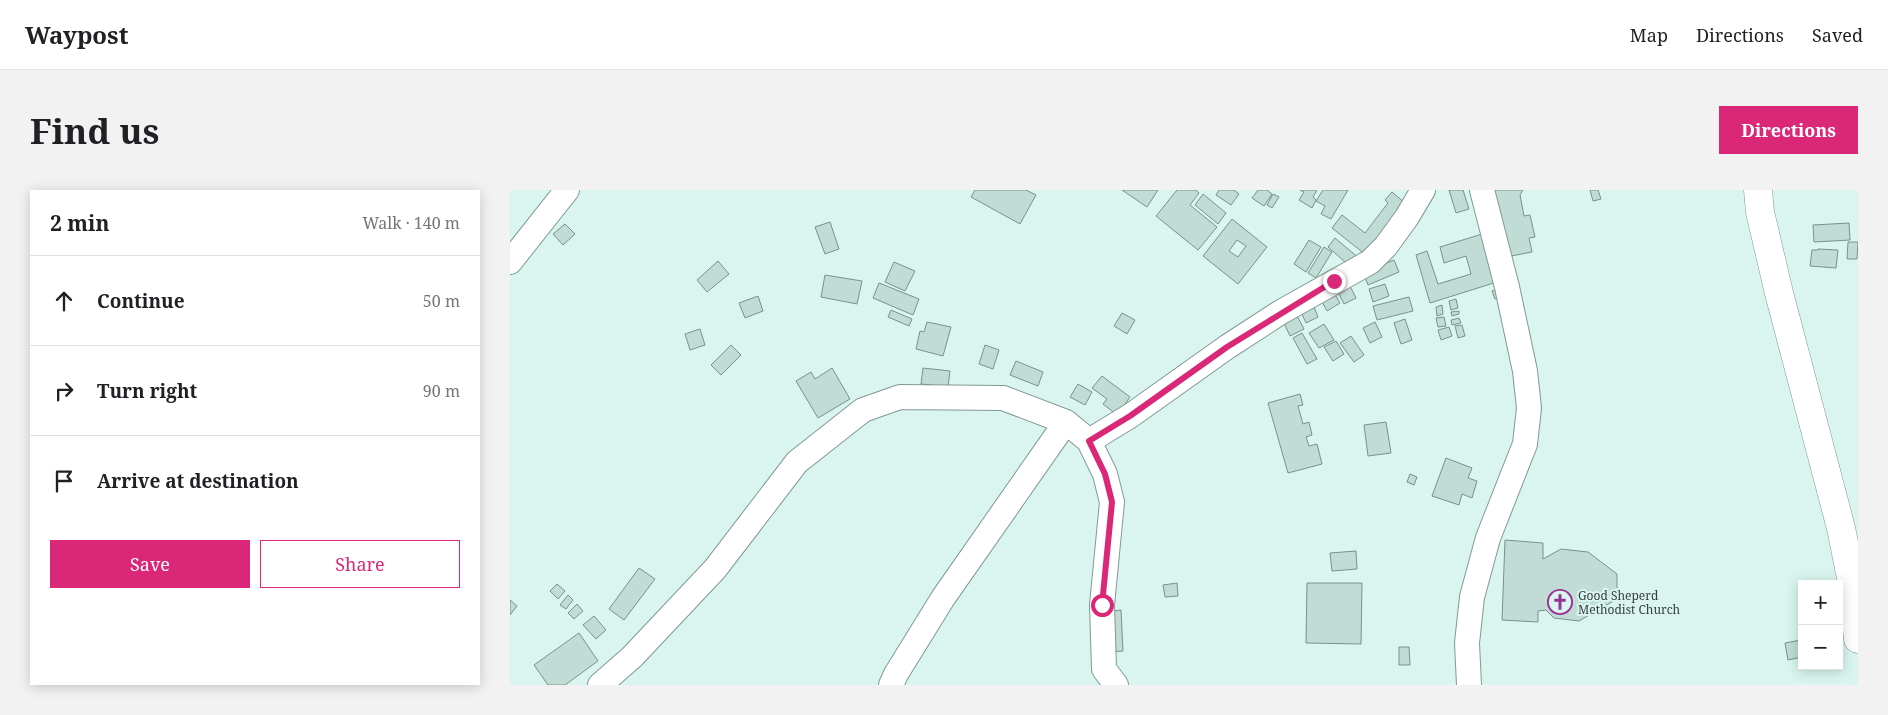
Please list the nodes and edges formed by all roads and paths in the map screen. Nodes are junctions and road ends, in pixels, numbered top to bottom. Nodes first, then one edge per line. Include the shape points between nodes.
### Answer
1 (567, 190) edge
2 (1423, 190) edge
3 (1482, 190) edge
4 (1758, 190) edge
5 (510, 262) edge
6 (1066, 422) junction
7 (1089, 441) junction
8 (1858, 640) edge
9 (600, 685) edge
10 (891, 685) edge
11 (1116, 685) edge
12 (1469, 685) edge

1 - 5 street
2 - 7 street via 1386,246 1370,262 1281,312
3 - 12 street via 1521,353 1529,408 1525,444 1488,538 1472,596 1467,643
4 - 8 street via 1779,293 1841,528
6 - 7 street
6 - 9 street via 1003,398 900,397 863,410 797,462 715,569 632,657
6 - 10 street via 943,598
7 - 11 street via 1105,474 1112,502 1102,605 1104,669

